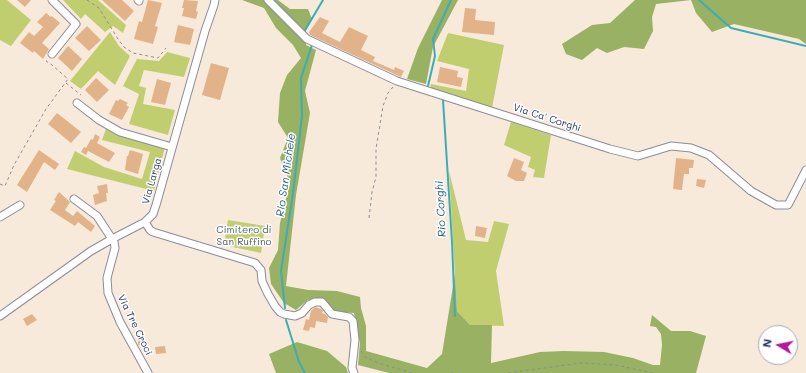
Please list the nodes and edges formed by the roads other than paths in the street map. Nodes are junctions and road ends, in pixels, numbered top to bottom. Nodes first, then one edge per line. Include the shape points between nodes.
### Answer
1 (52, 0) edge
2 (215, 0) edge
3 (268, 0) edge
4 (52, 54) road end
5 (77, 103) dead end
6 (172, 147) junction
7 (806, 170) edge
8 (74, 199) dead end
9 (20, 205) dead end
10 (0, 217) edge
11 (145, 222) junction
12 (112, 239) junction
13 (0, 316) edge
14 (148, 373) edge
15 (354, 373) edge

1 - 4 street via 76,24
2 - 6 street, Via Larga
3 - 7 street, Via Ca' Corghi via 308,39 397,81 638,156 671,146 691,148 709,155 750,191 776,205 788,205
5 - 6 street via 120,132
6 - 11 street, Via Larga via 153,214
8 - 12 street via 97,216
9 - 10 street
11 - 12 street, Via Larga
11 - 15 street via 153,232 255,263 261,270 262,282 268,294 280,312 295,316 309,305 322,302 332,314 348,317 353,321
12 - 13 street, Via Larga via 91,251
12 - 14 street, Via Tre Croci via 114,248 107,278 108,294 123,329

